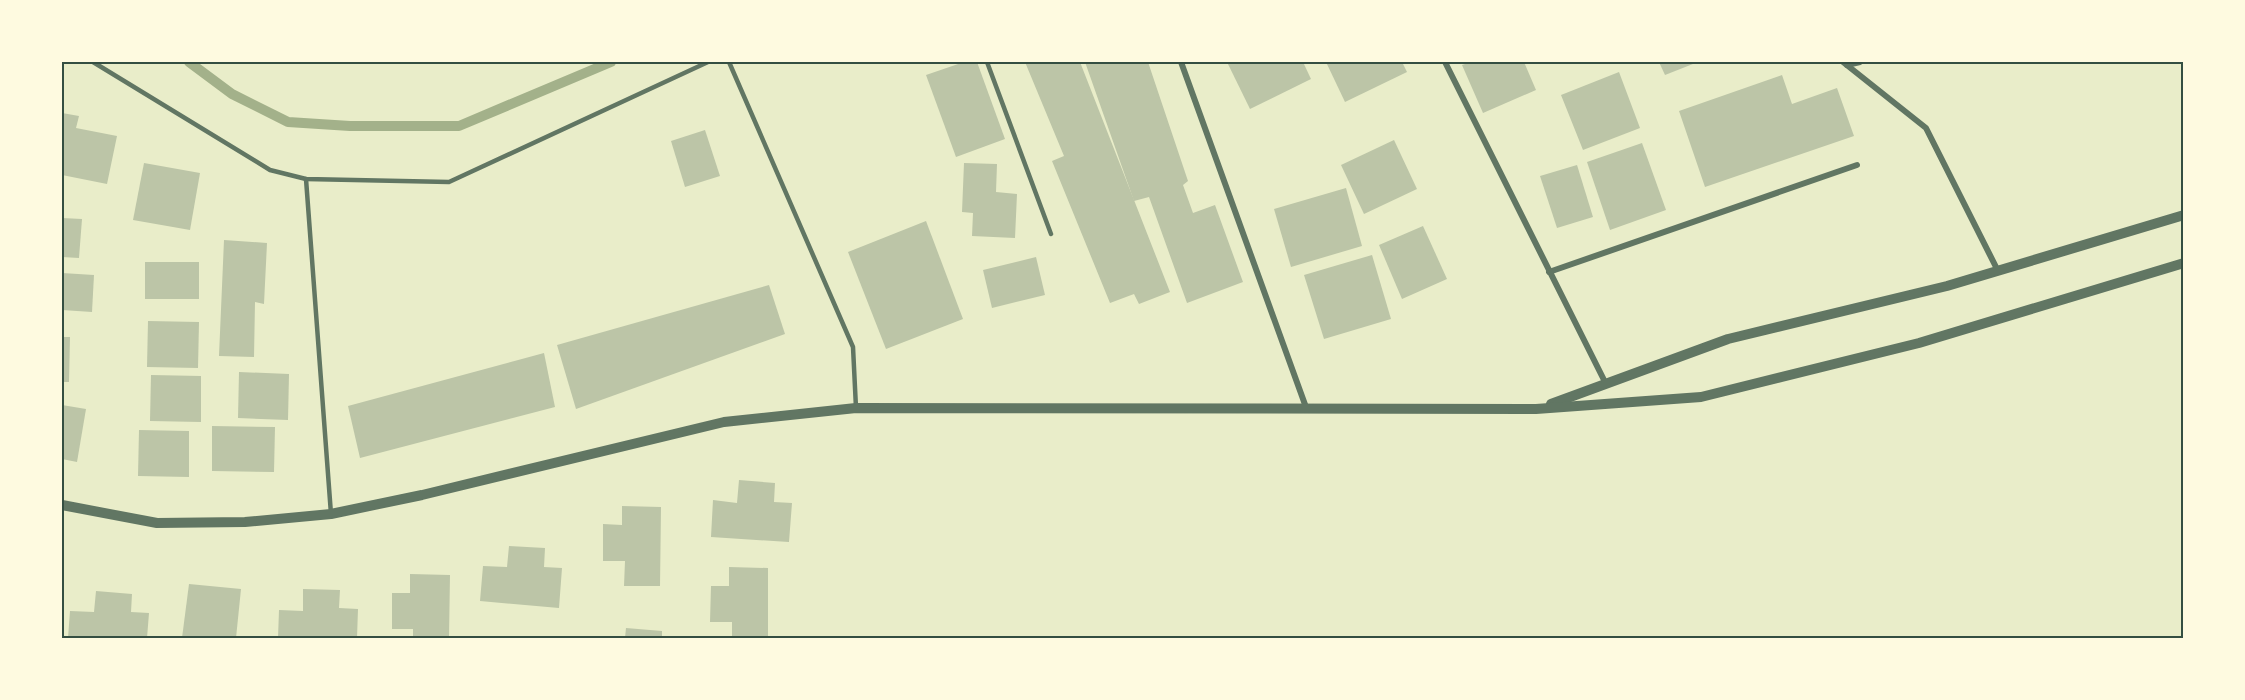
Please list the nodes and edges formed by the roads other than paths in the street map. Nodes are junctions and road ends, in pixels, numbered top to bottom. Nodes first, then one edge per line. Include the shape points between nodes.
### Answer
1 (93, 62) edge
2 (708, 62) edge
3 (729, 62) edge
4 (987, 62) edge
5 (1181, 62) edge
6 (1445, 62) edge
7 (1860, 62) edge
8 (1845, 63) edge
9 (1857, 165) dead end
10 (306, 179) junction
11 (2184, 215) edge
12 (1052, 234) dead end
13 (2184, 263) edge
14 (1998, 271) junction
15 (1550, 272) junction
16 (1606, 384) junction
17 (856, 408) junction
18 (1536, 409) junction
19 (1307, 410) junction
20 (62, 505) edge
21 (331, 514) junction

1 - 10 lane via 270,170
2 - 10 lane via 449,182
3 - 17 lane via 853,347
4 - 12 lane
5 - 19 street
6 - 15 street
7 - 8 street
8 - 14 street via 1926,128
9 - 15 street
10 - 21 lane
11 - 14 street
13 - 18 street via 1920,343 1701,397
14 - 16 street via 1728,339
15 - 16 street
16 - 18 street
17 - 19 street
17 - 21 street via 724,422
18 - 19 street
20 - 21 street via 157,523 245,522

